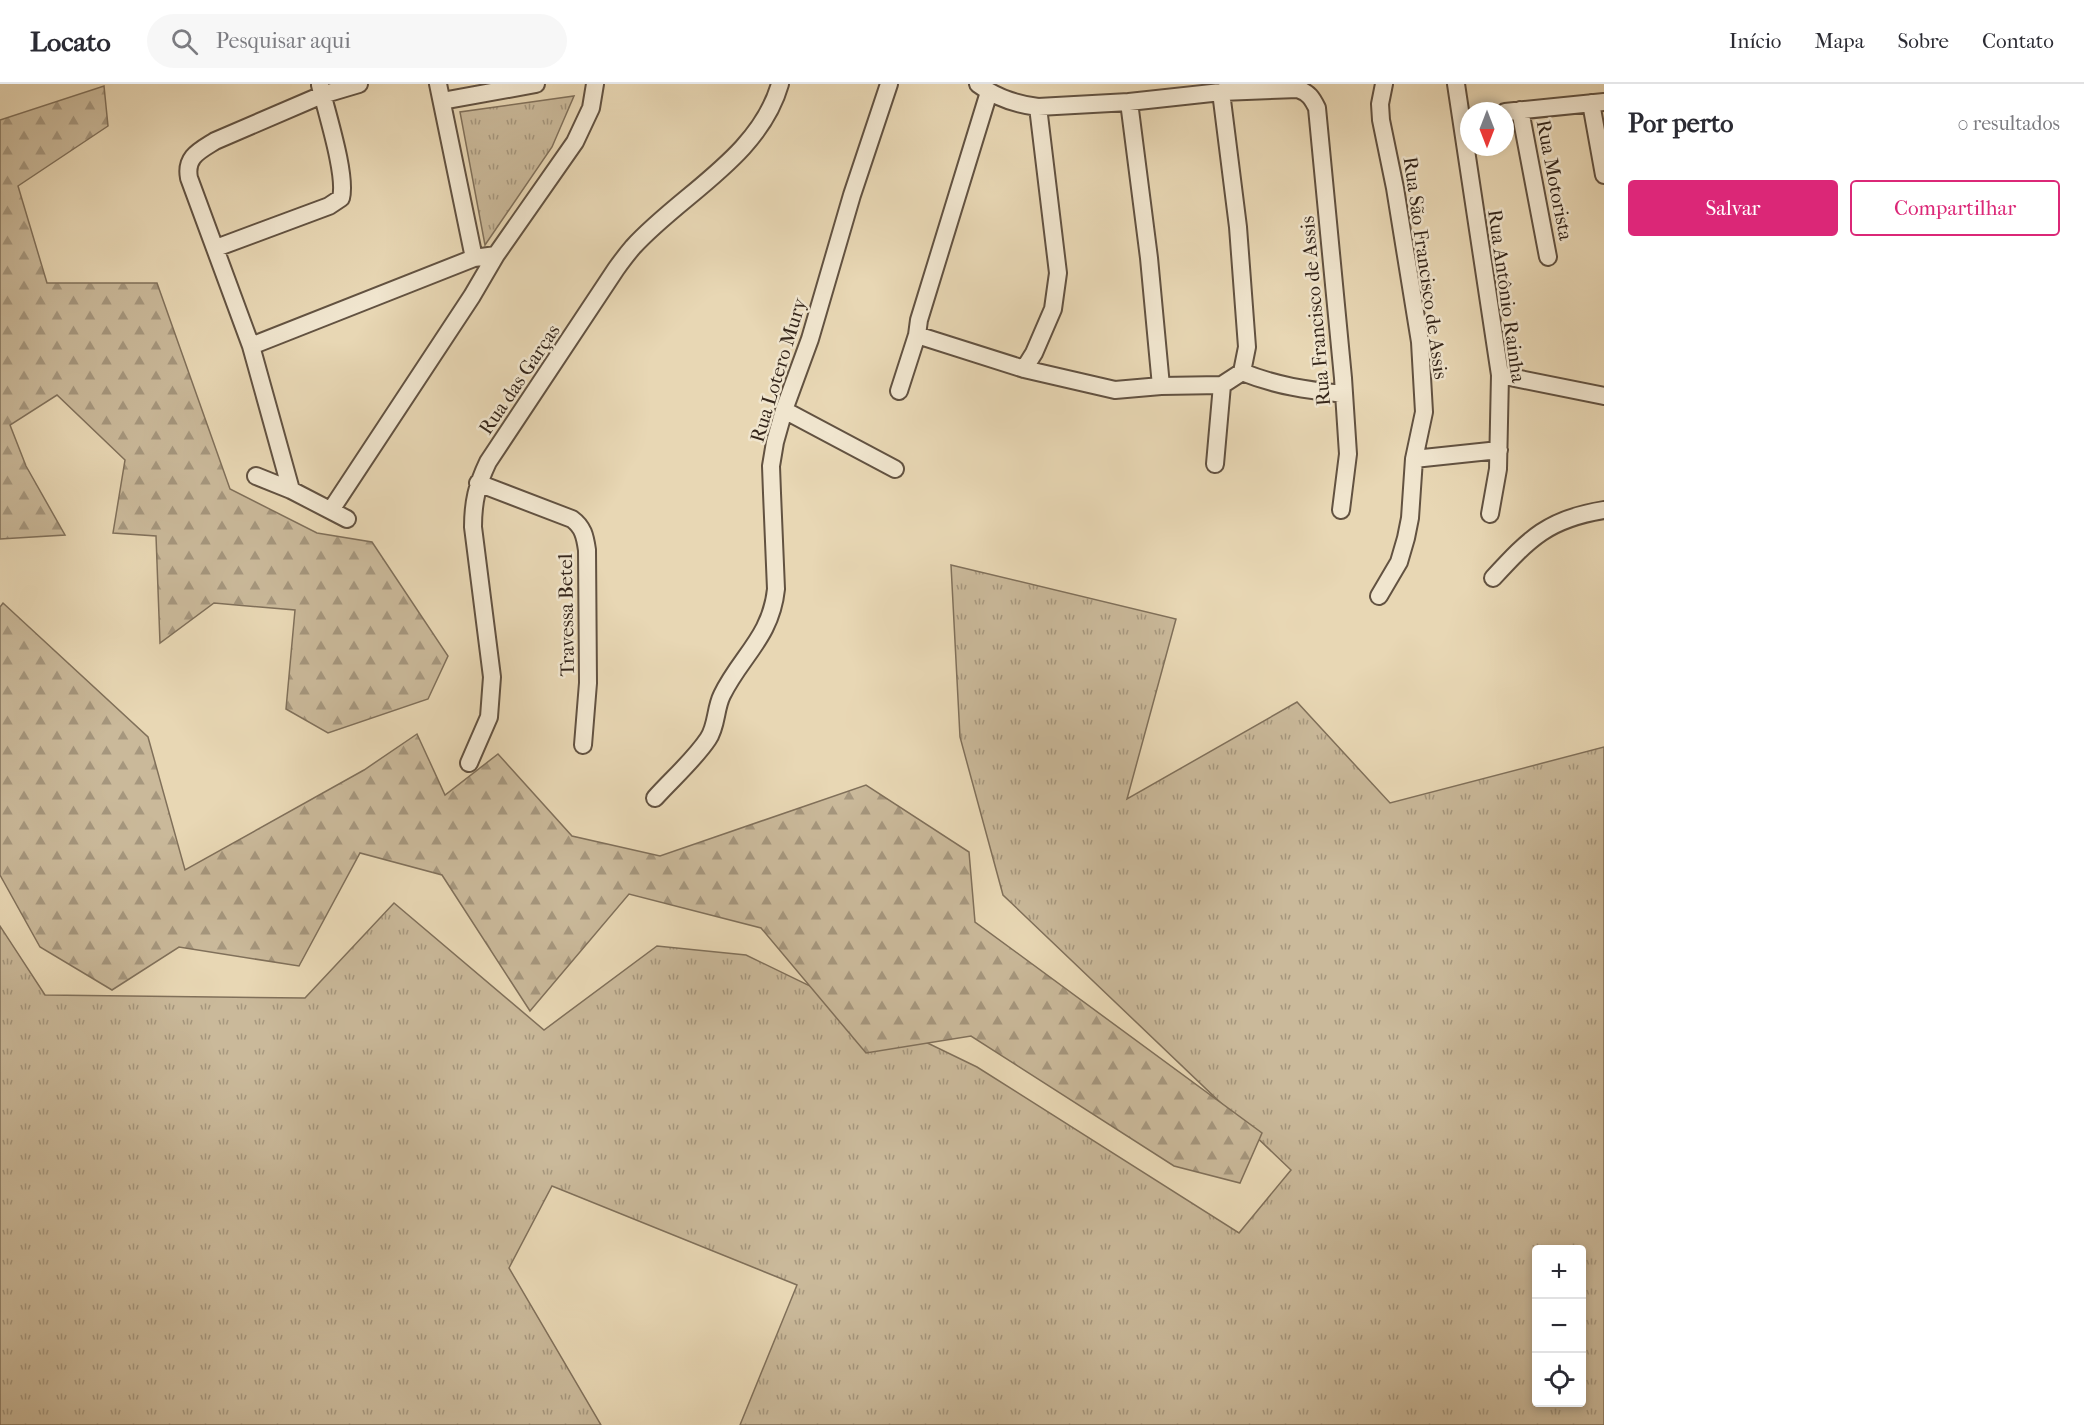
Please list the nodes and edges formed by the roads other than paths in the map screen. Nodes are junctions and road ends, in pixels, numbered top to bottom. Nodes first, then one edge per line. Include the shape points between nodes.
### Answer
1 (359, 84) edge
2 (438, 84) edge
3 (536, 84) edge
4 (595, 84) edge
5 (780, 84) edge
6 (889, 84) edge
7 (1384, 84) edge
8 (1456, 84) edge
9 (983, 88) edge
10 (321, 90) edge
11 (1221, 92) junction
12 (442, 101) junction
13 (1129, 102) junction
14 (1461, 102) edge
15 (1597, 102) edge
16 (1038, 107) junction
17 (1514, 111) edge
18 (1514, 115) edge
19 (1470, 156) edge
20 (1604, 175) edge
21 (216, 248) junction
22 (496, 255) junction
23 (1548, 257) dead end
24 (474, 258) junction
25 (916, 335) junction
26 (251, 346) junction
27 (1024, 369) junction
28 (1242, 372) junction
29 (1500, 375) junction
30 (1222, 385) junction
31 (1161, 386) junction
32 (899, 391) dead end
33 (1344, 394) junction
34 (1604, 396) edge
35 (784, 410) junction
36 (1499, 450) junction
37 (1414, 459) junction
38 (1215, 464) dead end
39 (895, 469) dead end
40 (256, 476) dead end
41 (478, 483) junction
42 (291, 490) junction
43 (331, 510) junction
44 (1341, 510) dead end
45 (1604, 510) edge
46 (1490, 514) dead end
47 (347, 519) dead end
48 (1493, 579) dead end
49 (1379, 596) dead end
50 (583, 745) dead end
51 (469, 763) dead end
52 (655, 798) dead end

1 - 10 street
2 - 12 street
3 - 12 street
4 - 22 street via 591,108 575,142
5 - 41 street, Rua das Garças via 765,119 749,140 633,246 488,462
6 - 35 street, Rua Lotero Mury
7 - 37 street, Rua São Francisco de Assis via 1381,120 1423,376 1424,412
8 - 14 street, Rua Antônio Rainha
9 - 16 street via 1016,104
9 - 25 street
10 - 21 street via 215,141 189,162 189,178
10 - 21 street via 341,173 341,198
11 - 13 street
11 - 28 street via 1238,227 1247,348
11 - 33 street, Rua Francisco de Assis via 1298,88 1307,92 1317,108
12 - 24 street
13 - 16 street
13 - 31 street
15 - 17 street
15 - 20 street
16 - 27 street via 1059,273 1053,309
18 - 23 street, Rua Motorista
19 - 29 street, Rua Antônio Rainha
21 - 26 street
22 - 24 street
22 - 43 street
24 - 26 street
25 - 27 street
25 - 32 street
26 - 42 street
27 - 31 street via 1115,390
28 - 30 street
28 - 33 street via 1284,386
29 - 34 street
29 - 36 street, Rua Antônio Rainha
30 - 31 street
30 - 38 street
33 - 44 street, Rua Francisco de Assis via 1348,454
35 - 39 street
35 - 52 street, Rua Lotero Mury via 771,466 774,608 762,634 720,698 707,741
36 - 37 street
36 - 46 street, Rua Antônio Rainha
37 - 49 street, Rua São Francisco de Assis via 1406,538 1399,562
40 - 42 street
41 - 50 street, Travessa Betel via 572,519 585,537 589,647
41 - 51 street, Rua das Garças via 472,527 492,677 489,717
42 - 43 street
43 - 47 street
45 - 48 street via 1568,517 1548,526 1524,544

